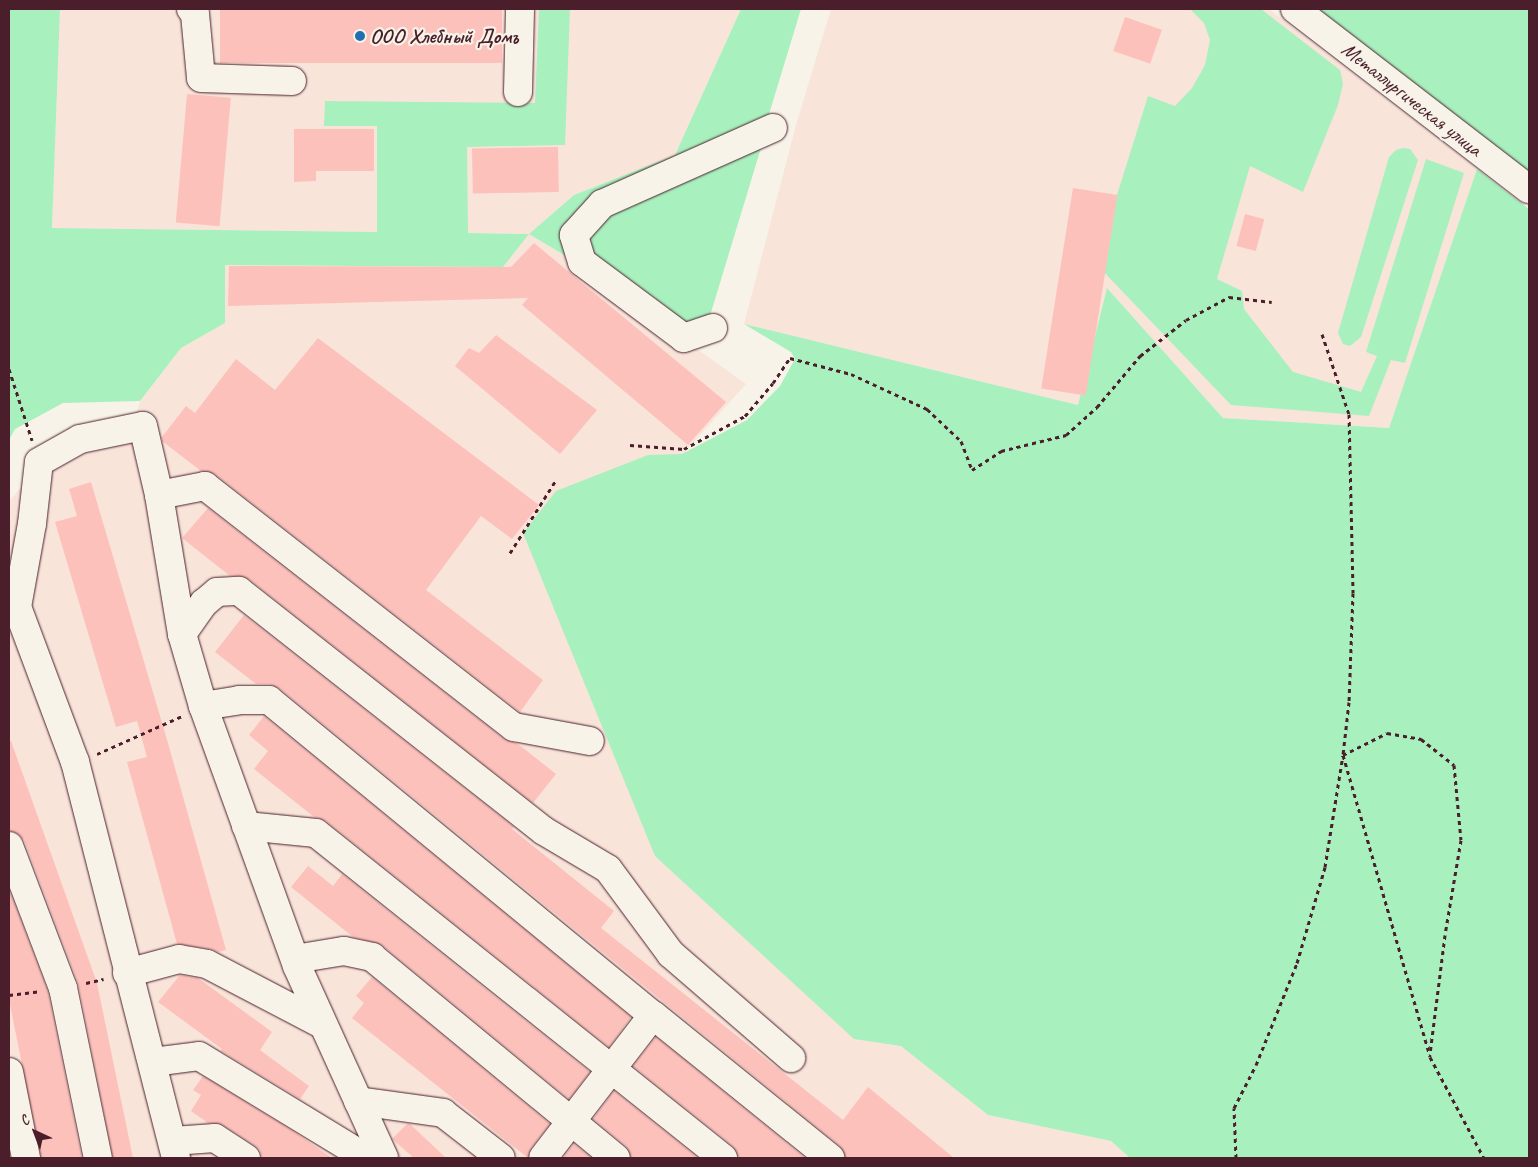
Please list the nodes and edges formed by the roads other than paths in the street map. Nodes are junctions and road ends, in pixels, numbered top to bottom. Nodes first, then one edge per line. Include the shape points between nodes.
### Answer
1 (191, 9) edge
2 (520, 9) edge
3 (1295, 9) edge
4 (292, 81) dead end
5 (518, 92) dead end
6 (773, 128) dead end
7 (1529, 189) edge
8 (713, 328) dead end
9 (159, 495) junction
10 (13, 608) edge
11 (182, 634) junction
12 (203, 706) junction
13 (590, 741) dead end
14 (246, 826) junction
15 (9, 846) edge
16 (295, 959) junction
17 (128, 974) junction
18 (653, 1014) junction
19 (322, 1024) junction
20 (791, 1058) dead end
21 (153, 1062) junction
22 (612, 1070) junction
23 (9, 1072) edge
24 (358, 1101) junction
25 (570, 1122) junction
26 (175, 1150) edge
27 (26, 1158) edge
28 (98, 1158) edge
29 (246, 1158) edge
30 (367, 1158) edge
31 (384, 1158) edge
32 (501, 1158) edge
33 (543, 1158) edge
34 (616, 1158) edge
35 (723, 1158) edge
36 (830, 1158) edge

1 - 4 street via 195,14 201,78
2 - 5 street
3 - 7 street, Металлургическая улица
6 - 8 street via 602,204 574,235 582,262 684,338
9 - 10 street via 143,426 80,439 39,462 32,524
9 - 11 street
9 - 13 street via 205,486 514,727
10 - 17 street via 75,762
11 - 12 street
11 - 20 street via 204,603 217,592 238,591 544,831 608,870 671,954
12 - 14 street
12 - 18 street via 239,700 269,700
14 - 16 street
14 - 22 street via 316,833
15 - 28 street via 63,988
16 - 19 street
16 - 25 street via 344,951 372,957
17 - 19 street via 179,959 207,964
17 - 21 street
18 - 22 street
18 - 36 street
19 - 24 street
21 - 26 street
21 - 30 street via 199,1056
22 - 25 street
22 - 35 street
23 - 27 street
24 - 31 street
24 - 32 street via 443,1113
25 - 33 street
25 - 34 street
26 - 29 street via 215,1138

